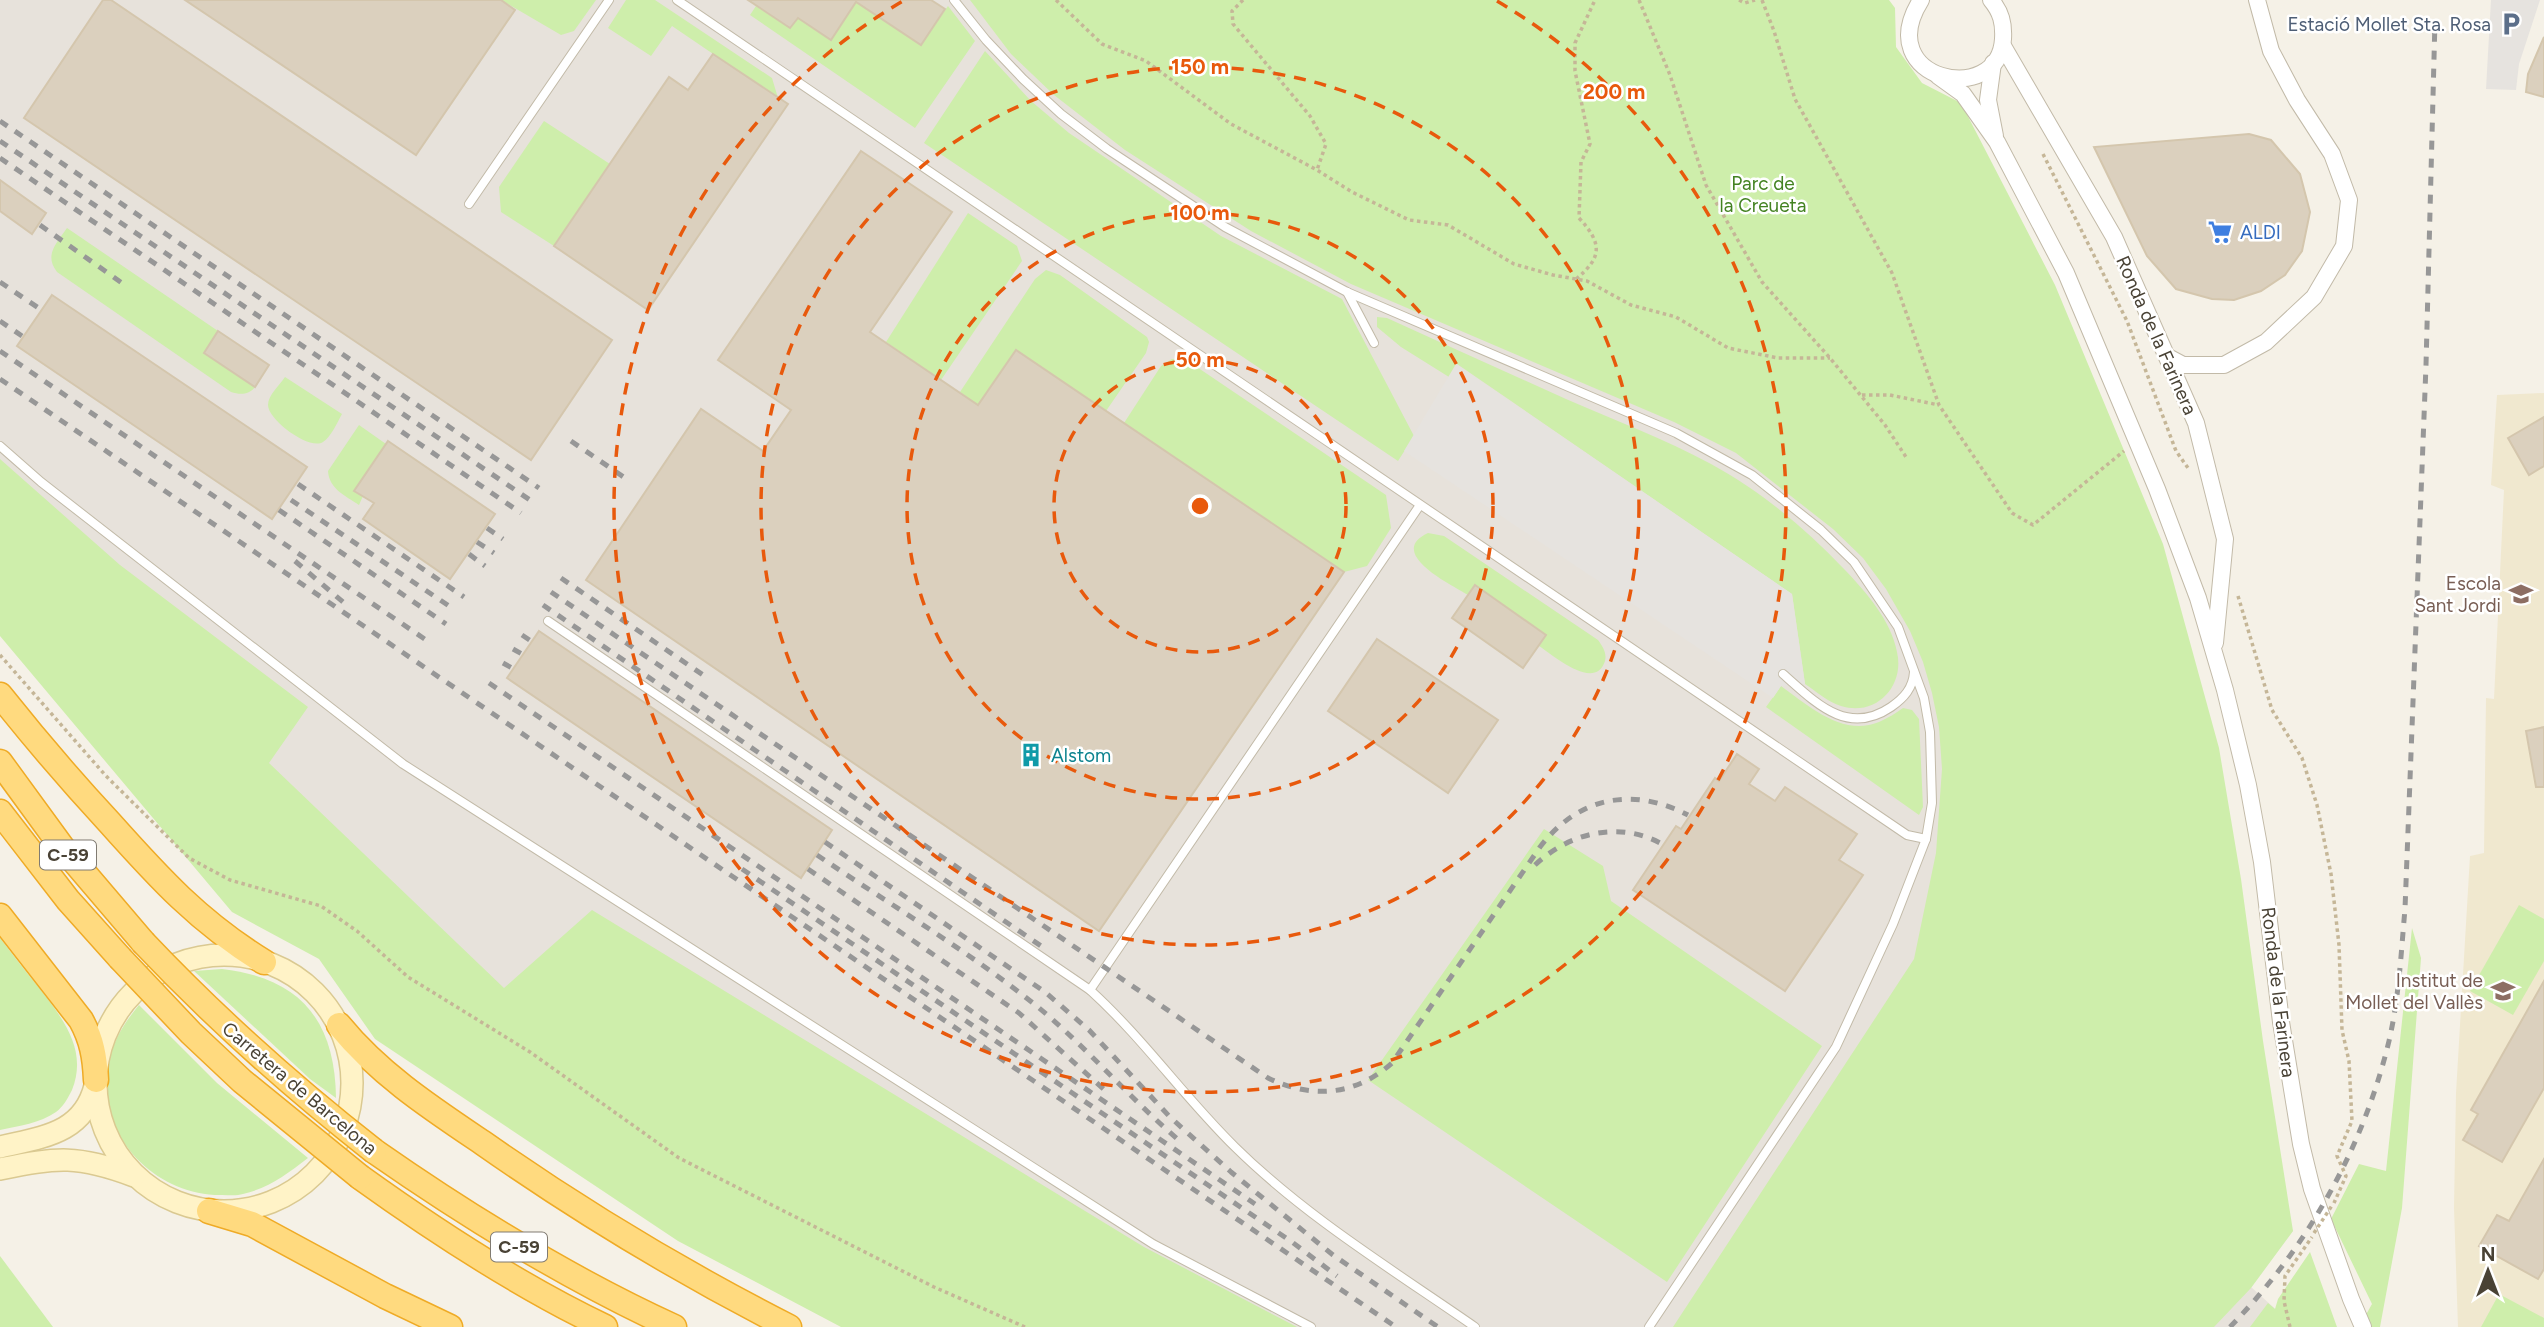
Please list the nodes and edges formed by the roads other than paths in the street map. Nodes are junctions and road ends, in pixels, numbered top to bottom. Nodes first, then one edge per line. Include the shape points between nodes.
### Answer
1 (609, 0) edge
2 (677, 0) edge
3 (954, 0) edge
4 (1922, 0) edge
5 (1991, 0) edge
6 (2257, 0) edge
7 (1908, 7) edge
8 (2003, 46) junction
9 (1993, 63) junction
10 (1938, 76) junction
11 (1997, 142) junction
12 (469, 204) dead end
13 (1347, 292) junction
14 (1374, 343) dead end
15 (2168, 357) junction
16 (0, 446) edge
17 (1420, 505) junction
18 (548, 621) dead end
19 (2214, 652) junction
20 (1914, 667) junction
21 (1783, 674) dead end
22 (0, 695) edge
23 (0, 762) edge
24 (0, 812) edge
25 (1926, 839) junction
26 (0, 916) edge
27 (264, 962) junction
28 (1090, 990) junction
29 (339, 1025) junction
30 (96, 1080) junction
31 (0, 1147) edge
32 (0, 1169) edge
33 (135, 1177) junction
34 (209, 1210) junction
35 (450, 1327) edge
36 (606, 1327) edge
37 (674, 1327) edge
38 (789, 1327) edge
39 (1311, 1327) edge
40 (1475, 1327) edge
41 (1650, 1327) edge
42 (2363, 1327) edge

1 - 12 lane
2 - 17 lane
3 - 13 lane via 1023,79 1107,149 1225,228
4 - 7 street
5 - 8 street via 2004,26
6 - 15 street via 2271,51 2332,154 2349,200 2344,246 2314,297 2266,342 2224,365 2183,365
7 - 10 street, Ronda de la Farinera via 1912,50 1922,65
8 - 9 street
8 - 15 street, Ronda de la Farinera via 2114,237
9 - 10 street via 1977,76 1958,80
9 - 11 street, Ronda de la Farinera via 1988,100
10 - 11 street, Ronda de la Farinera via 1963,94
11 - 19 street, Ronda de la Farinera via 2066,273 2137,441
13 - 14 lane
13 - 20 lane via 1676,433 1752,475 1854,562 1898,627
15 - 19 street, Ronda de la Farinera via 2196,423 2225,539
16 - 39 lane via 403,764 1153,1244
17 - 25 lane via 1907,835
17 - 28 lane
18 - 28 lane
19 - 42 street, Ronda de la Farinera via 2248,785 2262,862 2301,1144 2312,1189
20 - 21 lane via 1907,693 1889,709 1866,717 1830,713
20 - 25 lane via 1924,698 1932,755
22 - 27 highway via 178,897 210,926
23 - 37 highway, Carretera de Barcelona / C-59, bridge via 62,847 143,942 245,1044 322,1110 497,1234
24 - 36 highway, Carretera de Barcelona / C-59, bridge via 120,958 242,1081 360,1177 469,1251
25 - 41 lane via 1894,924 1836,1047
26 - 30 highway via 81,1020 95,1054
27 - 29 main road via 306,984
27 - 30 main road via 237,956 191,958 148,978 107,1031
28 - 40 lane via 1264,1174 1331,1227
29 - 34 main road via 350,1056 352,1088 337,1148 308,1181 278,1200 242,1211
29 - 38 highway via 377,1066 512,1164 685,1271
30 - 31 main road via 87,1108 68,1126 54,1134
30 - 33 main road via 109,1140
32 - 33 main road via 67,1158 92,1161
33 - 34 main road via 169,1199
34 - 35 highway via 252,1224

